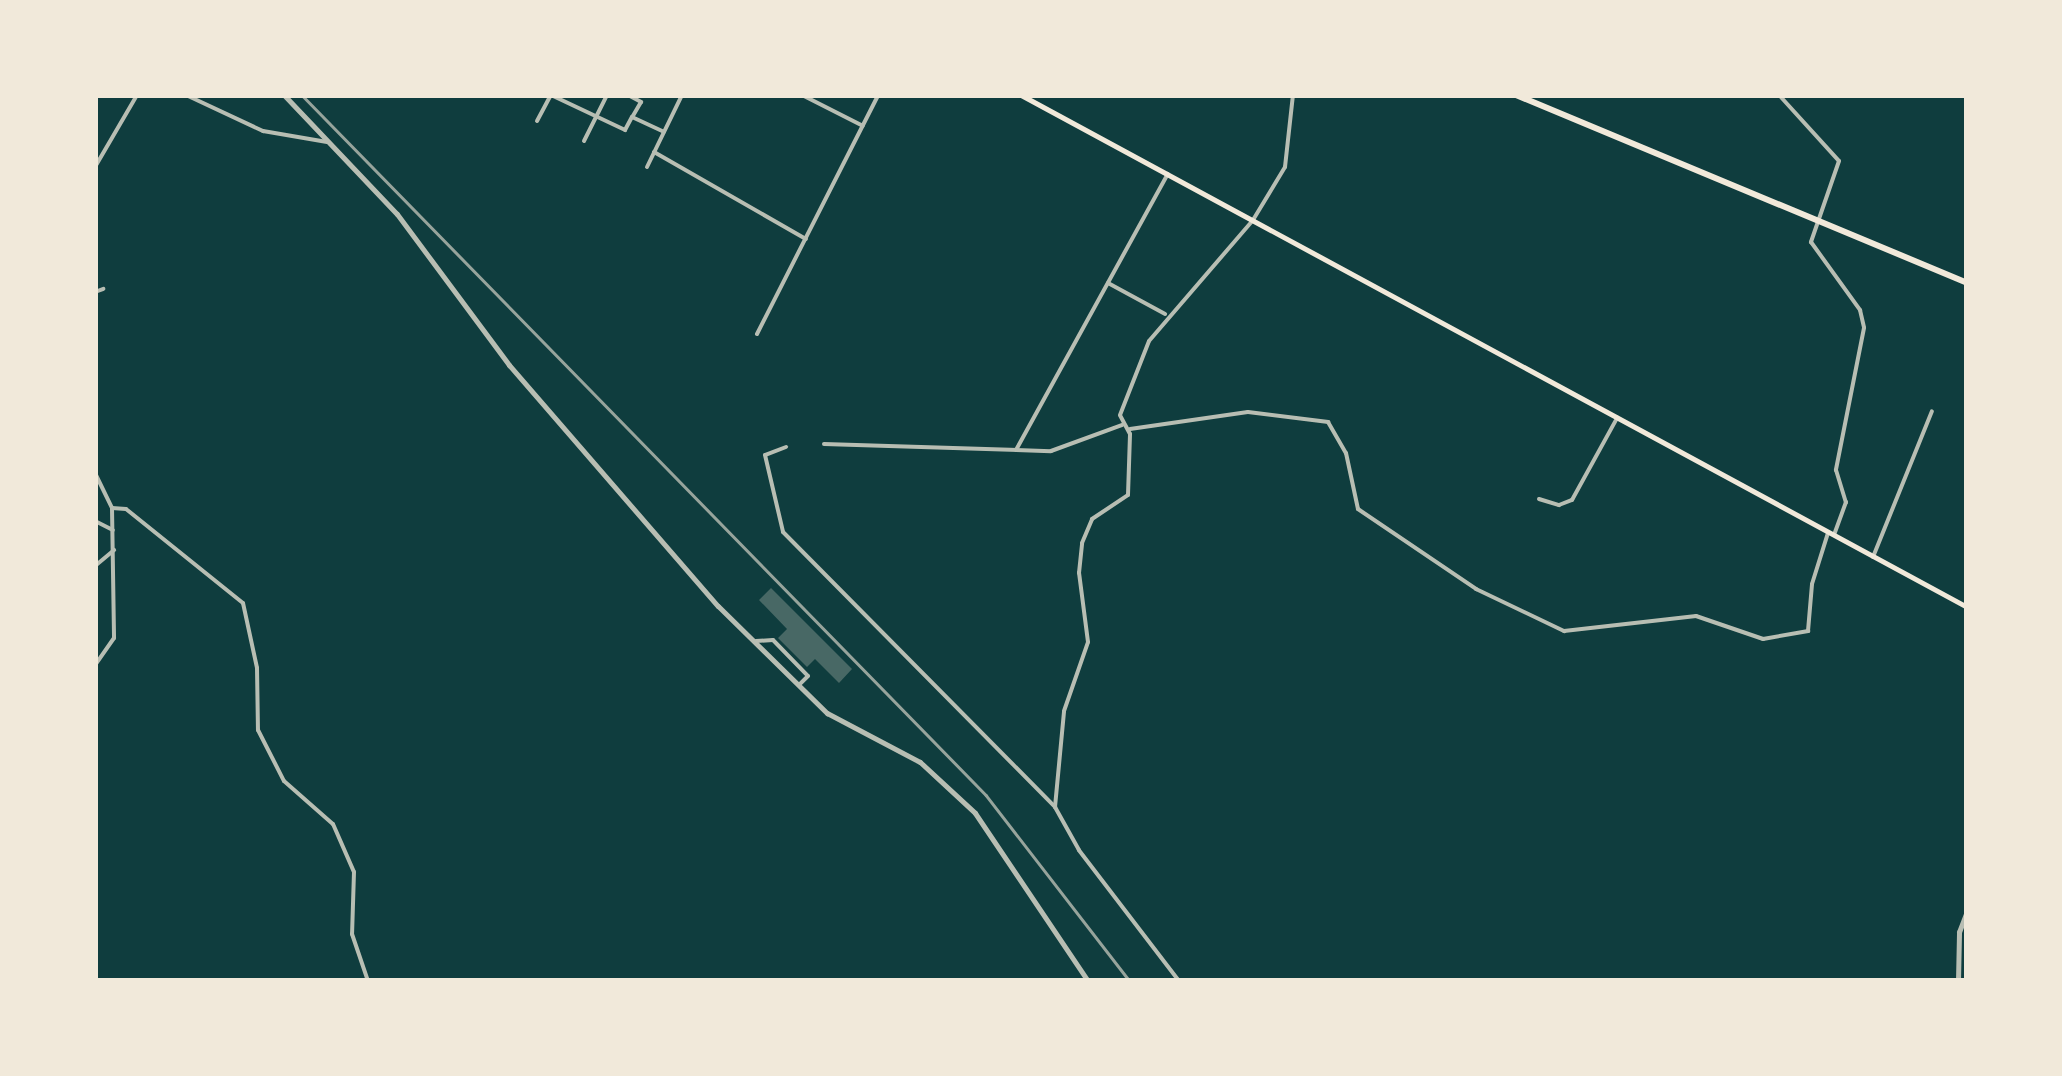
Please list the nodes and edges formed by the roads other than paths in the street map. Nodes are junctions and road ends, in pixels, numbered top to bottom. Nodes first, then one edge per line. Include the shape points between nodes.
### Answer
1 (137, 95) edge
2 (186, 95) edge
3 (284, 95) edge
4 (551, 95) edge
5 (628, 95) edge
6 (682, 95) edge
7 (802, 95) edge
8 (878, 95) edge
9 (1022, 95) edge
10 (1293, 95) edge
11 (1516, 95) edge
12 (1779, 95) edge
13 (606, 96) edge
14 (632, 117) junction
15 (595, 119) junction
16 (537, 121) dead end
17 (863, 126) junction
18 (664, 132) junction
19 (584, 141) dead end
20 (329, 142) junction
21 (654, 152) junction
22 (95, 167) edge
23 (647, 168) dead end
24 (1168, 174) junction
25 (1253, 220) junction
26 (806, 239) junction
27 (1108, 282) junction
28 (1967, 283) edge
29 (103, 289) dead end
30 (95, 292) edge
31 (1166, 315) junction
32 (757, 334) dead end
33 (1932, 411) dead end
34 (1616, 418) junction
35 (1122, 425) junction
36 (1130, 429) junction
37 (824, 444) dead end
38 (786, 446) dead end
39 (1016, 450) junction
40 (95, 473) edge
41 (1539, 499) dead end
42 (112, 508) junction
43 (95, 521) edge
44 (114, 530) junction
45 (1831, 534) junction
46 (114, 550) junction
47 (1873, 557) junction
48 (95, 566) edge
49 (1967, 607) edge
50 (753, 642) junction
51 (95, 665) edge
52 (799, 686) junction
53 (1056, 807) junction
54 (1967, 911) edge
55 (368, 981) edge
56 (1088, 981) edge
57 (1179, 981) edge
58 (1958, 981) edge

1 - 22 street
2 - 20 street via 263,131
3 - 20 street
4 - 15 street
4 - 16 street
5 - 14 street via 640,102
6 - 18 street
7 - 17 street
8 - 17 street
9 - 24 main road
10 - 25 street via 1284,167
11 - 28 main road
12 - 45 street via 1839,161 1812,242 1860,310 1864,328 1836,470 1845,512
13 - 15 street
14 - 15 street via 625,130
14 - 18 street
15 - 19 street
17 - 26 street
18 - 21 street
20 - 50 street via 397,214 509,364
21 - 23 street
21 - 26 street
24 - 25 main road
24 - 27 street
25 - 31 street
25 - 34 main road
26 - 32 street
27 - 31 street
27 - 39 street
29 - 30 street
31 - 35 street via 1149,340
33 - 47 street
34 - 41 street via 1572,500 1552,505
34 - 45 main road
35 - 36 street
35 - 39 street via 1051,451
36 - 45 street via 1248,412 1328,422 1346,453 1358,509 1476,588 1564,631 1696,616 1763,639 1808,631 1812,584
36 - 53 street via 1128,495 1092,519 1082,543 1088,642 1064,711
37 - 39 street
38 - 53 street via 765,455 784,532
40 - 42 street
42 - 44 street
42 - 55 street via 126,508 243,603 256,668 258,730 284,782 332,824 354,872 352,934
43 - 44 street
44 - 46 street
45 - 47 main road
46 - 48 street
46 - 51 street via 114,638
47 - 49 main road
50 - 52 street
50 - 52 street via 772,640 808,676
52 - 56 street via 840,722 907,754 951,788 1022,879
53 - 57 street via 1079,850
54 - 58 street via 1958,932

